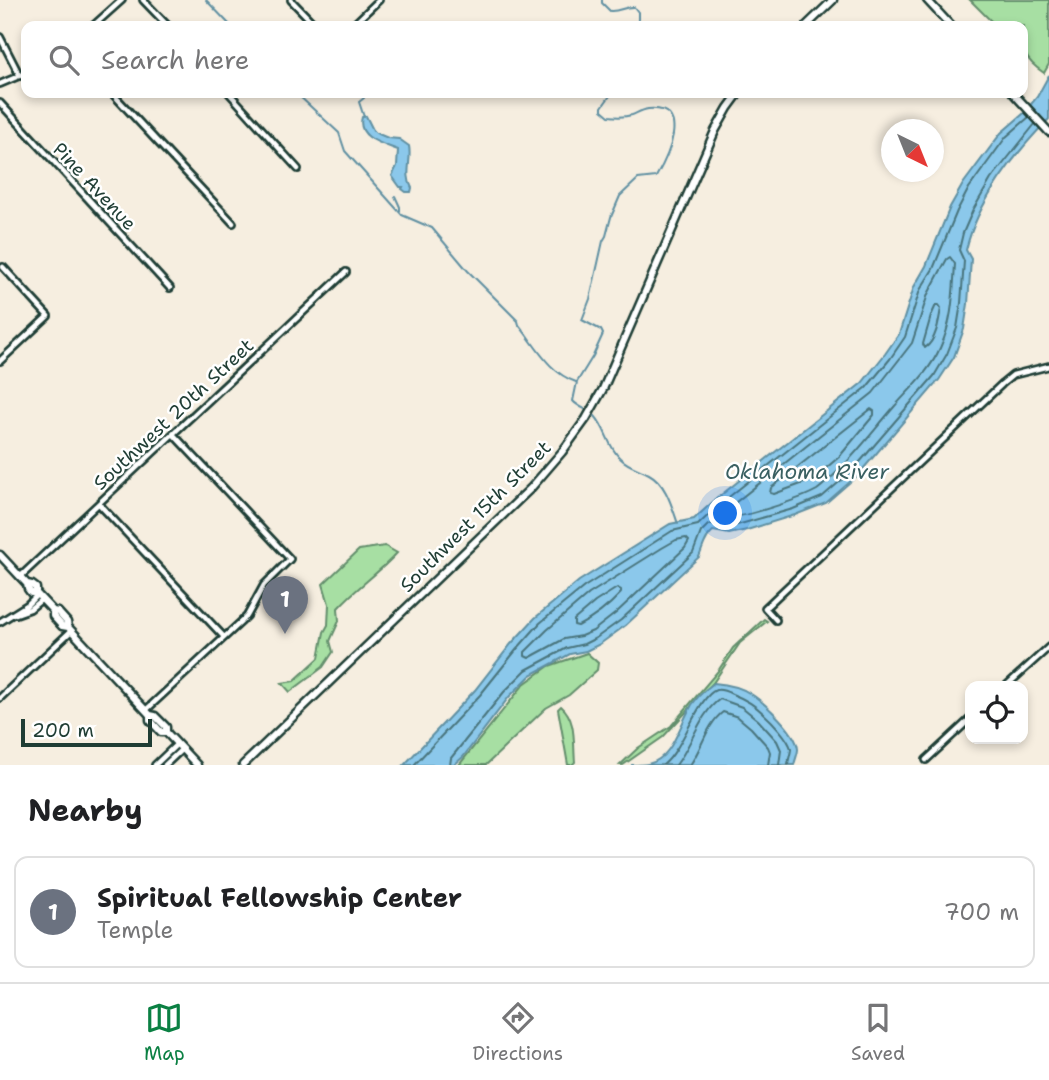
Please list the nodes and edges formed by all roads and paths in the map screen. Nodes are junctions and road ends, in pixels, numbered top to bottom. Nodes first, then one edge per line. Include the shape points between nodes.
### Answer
1 (121, 0) edge
2 (143, 0) edge
3 (291, 0) edge
4 (379, 0) edge
5 (833, 0) edge
6 (927, 0) edge
7 (98, 21) edge
8 (163, 21) edge
9 (311, 21) edge
10 (357, 21) edge
11 (811, 21) edge
12 (946, 21) edge
13 (0, 37) edge
14 (20, 76) joint
15 (0, 84) edge
16 (117, 98) edge
17 (234, 98) edge
18 (735, 98) edge
19 (1018, 98) edge
20 (0, 103) edge
21 (1049, 132) edge
22 (298, 169) dead end
23 (233, 223) dead end
24 (4, 267) dead end
25 (346, 272) dead end
26 (170, 288) dead end
27 (0, 361) edge
28 (1049, 366) edge
29 (173, 434) junction
30 (99, 504) junction
31 (0, 555) edge
32 (20, 577) junction
33 (38, 596) junction
34 (776, 620) dead end
35 (0, 622) edge
36 (69, 629) junction
37 (224, 636) junction
38 (1049, 647) edge
39 (1012, 681) edge
40 (0, 698) edge
41 (148, 713) junction
42 (965, 724) edge
43 (179, 746) junction
44 (926, 760) dead end
45 (155, 765) edge
46 (165, 765) edge
47 (197, 765) edge
48 (243, 765) edge

1 - 7 street
2 - 8 street
3 - 9 street
4 - 10 street
5 - 11 main road
6 - 12 main road
13 - 14 street
14 - 15 street
16 - 23 street
17 - 22 street
18 - 48 main road, Southwest 15th Street via 715,131 603,389 574,436 531,488
19 - 21 main road
20 - 26 street, Pine Avenue
24 - 27 street via 48,316
25 - 29 street, Southwest 20th Street
28 - 34 street via 1013,375 1002,384 765,608
29 - 30 street, Southwest 20th Street
29 - 37 street via 290,559 264,586 247,616
30 - 32 street, Southwest 20th Street
30 - 37 street
31 - 32 main road
32 - 33 main road via 36,588
33 - 35 street
33 - 36 main road via 58,612
36 - 40 street
36 - 41 main road
37 - 41 street
38 - 39 street
41 - 43 main road via 166,727
42 - 44 street
43 - 45 street
43 - 46 street
43 - 47 main road

